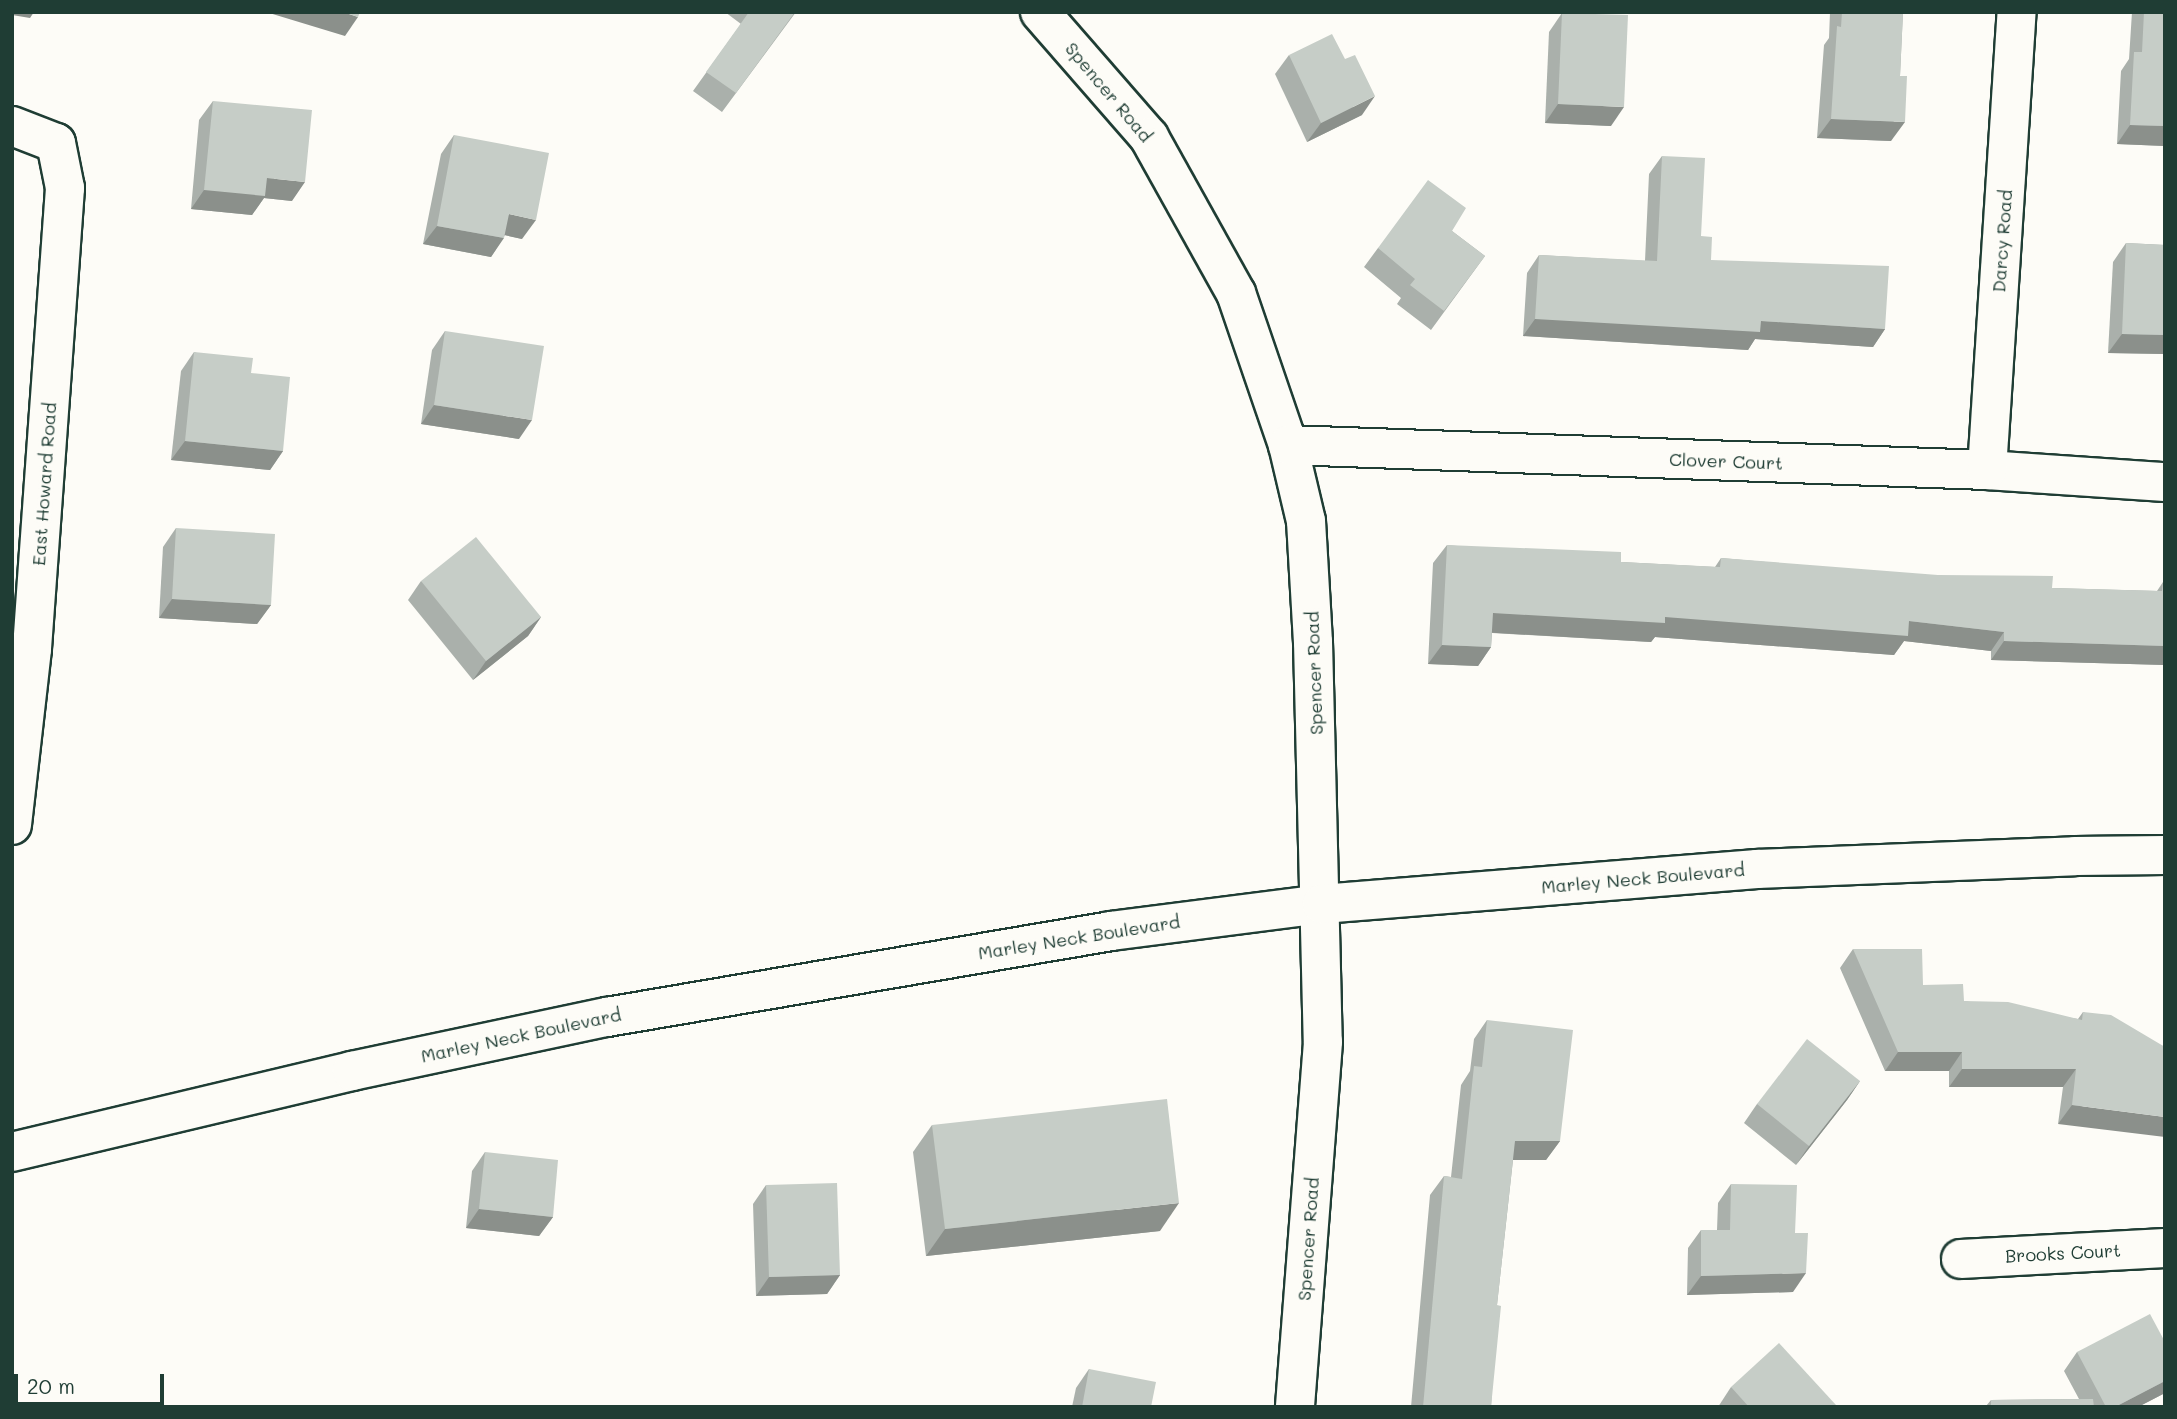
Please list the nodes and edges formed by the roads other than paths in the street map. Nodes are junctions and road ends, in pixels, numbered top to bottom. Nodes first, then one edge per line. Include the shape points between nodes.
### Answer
1 (1040, 12) edge
2 (2017, 12) edge
3 (12, 126) edge
4 (1288, 445) junction
5 (1987, 470) junction
6 (2165, 482) edge
7 (20, 700) edge
8 (12, 825) edge
9 (2165, 855) edge
10 (1322, 904) junction
11 (12, 1152) edge
12 (2165, 1248) edge
13 (1961, 1259) dead end
14 (1295, 1407) edge

1 - 4 street, Spencer Road via 1149,136 1236,293
2 - 5 street, Darcy Road
3 - 7 street, East Howard Road via 56,143 65,188
4 - 5 street, Clover Court
4 - 10 street, Spencer Road via 1306,521
5 - 6 street, Clover Court
7 - 8 street, East Howard Road
9 - 10 street, Marley Neck Boulevard via 1757,869
10 - 11 street, Marley Neck Boulevard via 1111,931 607,1017 352,1071
10 - 14 street, Spencer Road via 1323,1042
12 - 13 street, Brooks Court

